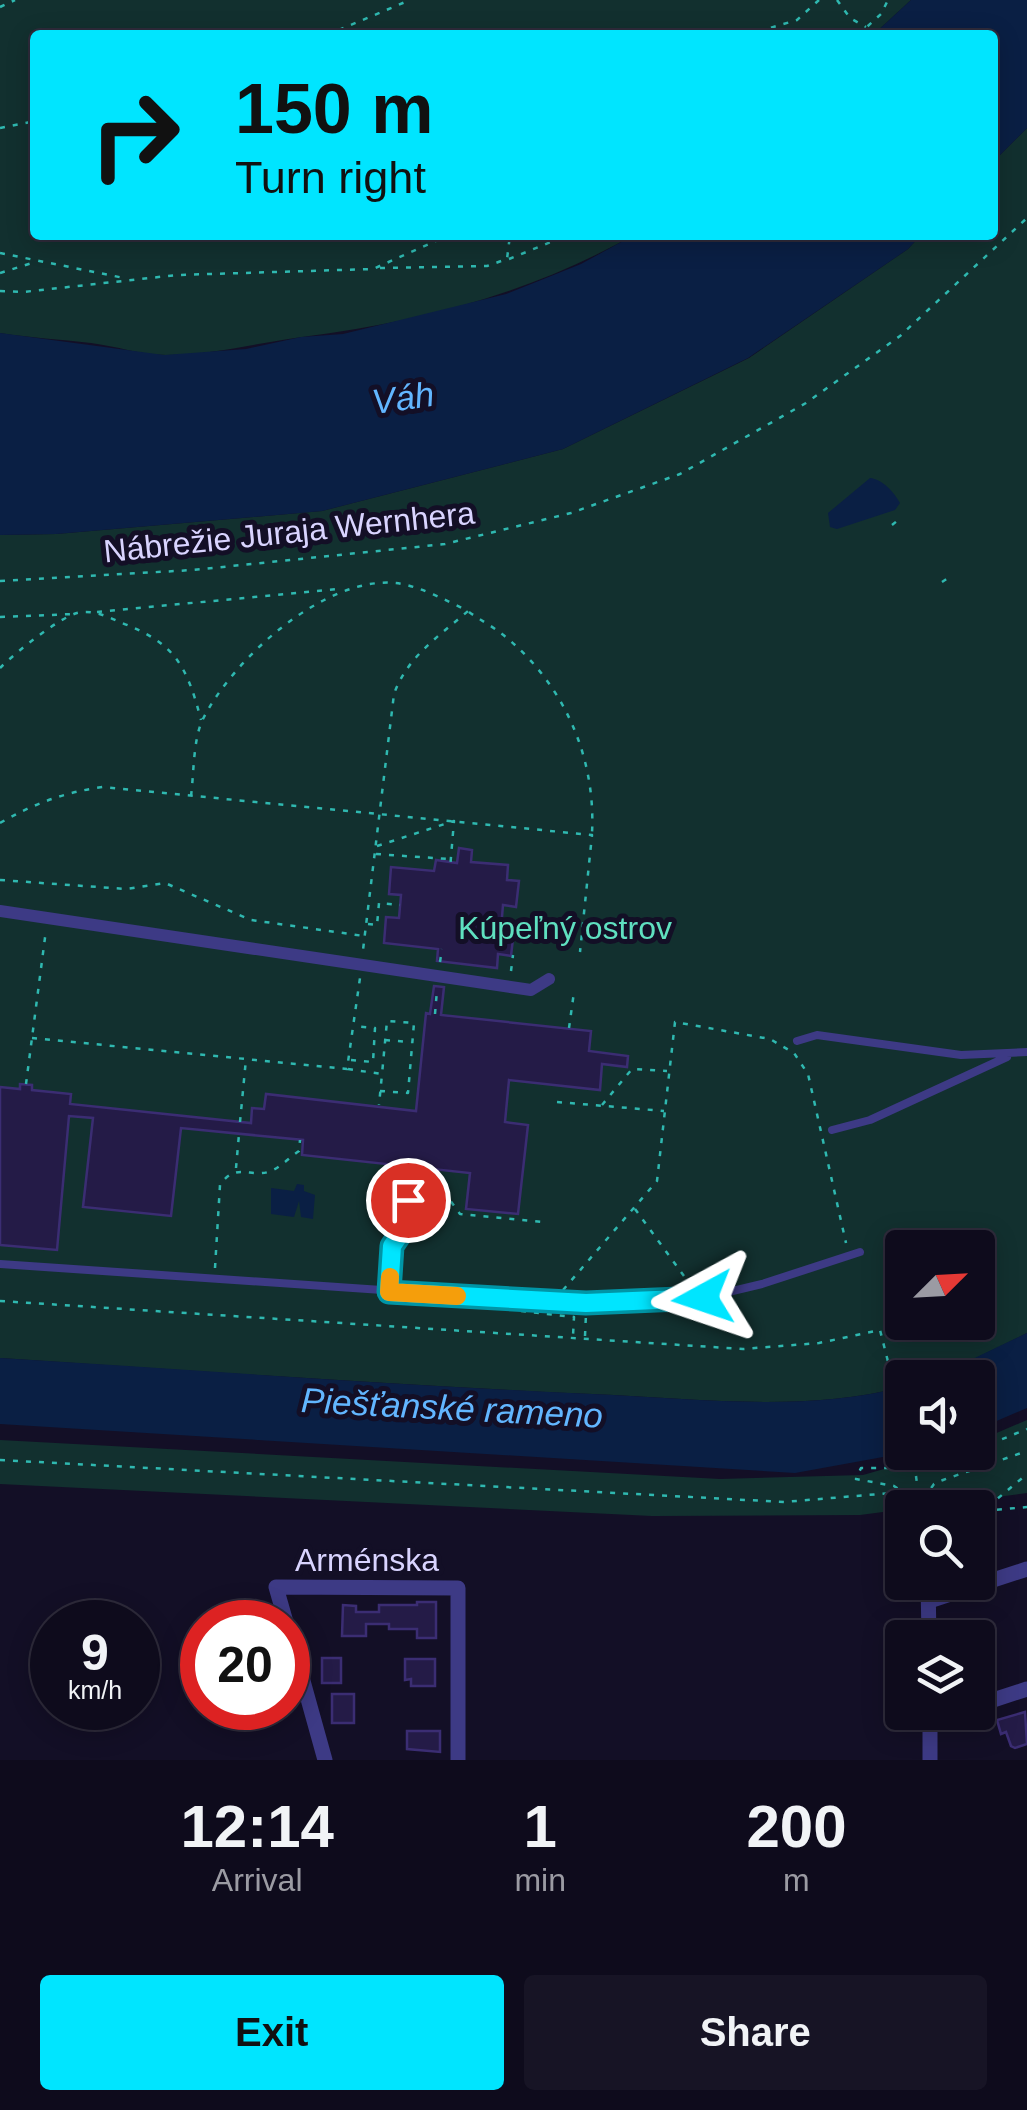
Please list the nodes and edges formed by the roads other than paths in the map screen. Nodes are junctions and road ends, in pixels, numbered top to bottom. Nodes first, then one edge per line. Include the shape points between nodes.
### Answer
1 (0, 910) edge
2 (549, 980) dead end
3 (797, 1041) dead end
4 (1027, 1052) edge
5 (1016, 1054) junction
6 (832, 1130) dead end
7 (392, 1246) junction
8 (860, 1252) dead end
9 (0, 1264) edge
10 (389, 1292) junction
11 (1027, 1569) edge
12 (280, 1600) edge
13 (929, 1601) joint
14 (929, 1620) edge
15 (1027, 1690) edge
16 (995, 1700) edge
17 (310, 1707) edge
18 (930, 1730) edge
19 (325, 1760) edge
20 (458, 1760) edge
21 (930, 1760) edge

1 - 2 street via 510,988 531,990
3 - 5 lane via 817,1034 962,1055
4 - 5 lane
5 - 6 lane via 882,1115
7 - 7 lane via 378,1210 399,1193 412,1217
7 - 10 lane
8 - 10 lane via 703,1298 586,1303
9 - 10 lane
11 - 13 street
12 - 20 street, Arménska via 276,1587 458,1588
13 - 14 street
15 - 16 street
17 - 19 street
18 - 21 street

